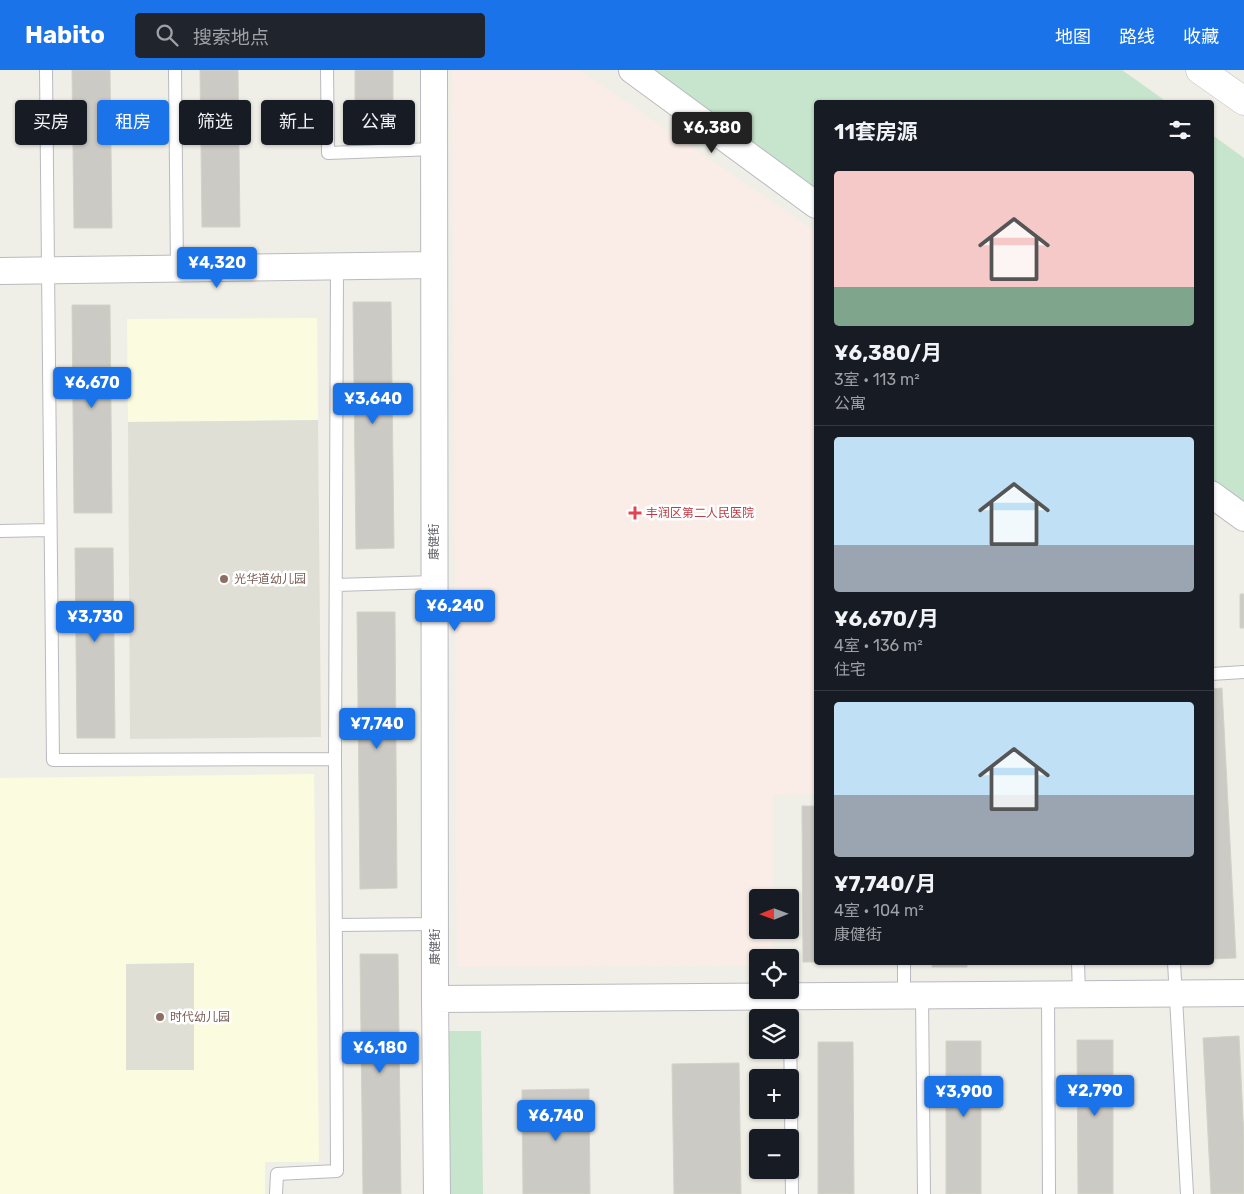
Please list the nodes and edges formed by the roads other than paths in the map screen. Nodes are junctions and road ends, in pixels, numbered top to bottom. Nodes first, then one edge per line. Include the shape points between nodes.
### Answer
1 (46, 70) edge
2 (175, 70) edge
3 (327, 70) edge
4 (434, 70) edge
5 (632, 70) edge
6 (1200, 70) edge
7 (1244, 101) edge
8 (434, 149) junction
9 (814, 204) edge
10 (337, 266) junction
11 (434, 266) junction
12 (177, 269) junction
13 (47, 270) junction
14 (0, 271) edge
15 (1214, 496) edge
16 (1244, 518) edge
17 (50, 530) junction
18 (0, 531) edge
19 (434, 582) junction
20 (336, 585) junction
21 (1244, 672) edge
22 (1214, 674) edge
23 (336, 759) junction
24 (435, 924) junction
25 (336, 925) junction
26 (905, 965) edge
27 (1078, 965) edge
28 (1174, 965) edge
29 (1176, 994) junction
30 (1244, 994) edge
31 (1048, 995) junction
32 (1079, 995) junction
33 (913, 996) junction
34 (435, 999) junction
35 (786, 1007) edge
36 (790, 1059) edge
37 (276, 1194) edge
38 (437, 1194) edge
39 (792, 1194) edge
40 (924, 1194) edge
41 (1049, 1194) edge
42 (1187, 1194) edge

1 - 13 lane
2 - 12 lane
3 - 8 lane via 328,153
4 - 8 street, 康健街
5 - 9 street
6 - 7 main road
8 - 11 street, 康健街
10 - 11 street
10 - 12 street
10 - 20 lane
11 - 19 street, 康健街
12 - 13 street
13 - 14 street
13 - 17 lane
15 - 16 street
17 - 18 lane
17 - 23 lane via 53,760
19 - 20 lane
19 - 24 street, 康健街
20 - 23 lane
21 - 22 lane
23 - 25 lane
24 - 25 lane
24 - 34 street, 康健街
25 - 37 lane via 337,1171 277,1174
26 - 33 lane
27 - 32 lane
28 - 29 lane
29 - 30 street
29 - 32 street
29 - 42 lane
31 - 32 street
31 - 33 street
31 - 41 lane
33 - 35 street
33 - 40 lane
34 - 35 street
34 - 38 street, 康健街
36 - 39 lane

